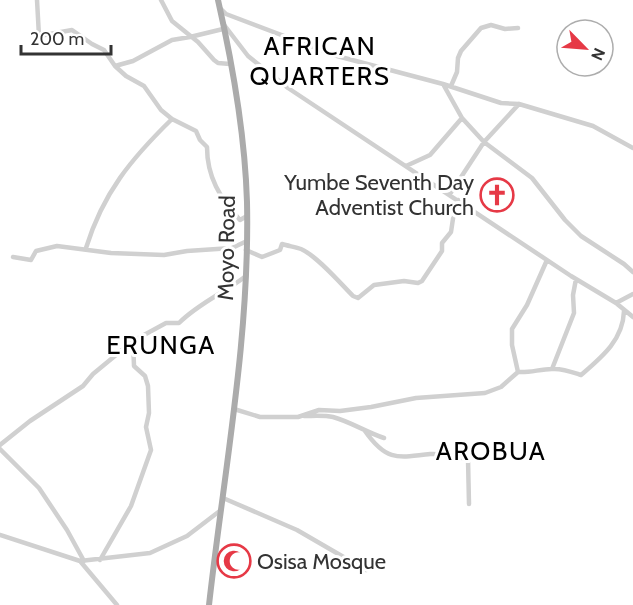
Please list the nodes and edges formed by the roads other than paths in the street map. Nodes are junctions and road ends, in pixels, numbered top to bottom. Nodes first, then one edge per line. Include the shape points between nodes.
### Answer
1 (36, 0) edge
2 (161, 0) edge
3 (218, 4) edge
4 (222, 25) junction
5 (518, 28) dead end
6 (190, 37) junction
7 (230, 64) junction
8 (115, 66) junction
9 (443, 84) junction
10 (451, 86) junction
11 (519, 104) junction
12 (172, 118) junction
13 (462, 118) junction
14 (484, 142) junction
15 (633, 148) edge
16 (406, 166) junction
17 (450, 194) junction
18 (458, 200) junction
19 (247, 216) junction
20 (247, 241) junction
21 (86, 248) junction
22 (246, 250) junction
23 (13, 257) dead end
24 (547, 260) junction
25 (633, 272) edge
26 (246, 276) junction
27 (576, 279) junction
28 (633, 294) edge
29 (616, 303) junction
30 (624, 311) junction
31 (633, 317) edge
32 (133, 341) junction
33 (552, 369) junction
34 (518, 372) junction
35 (234, 409) junction
36 (298, 417) junction
37 (365, 431) junction
38 (384, 438) dead end
39 (0, 447) edge
40 (223, 498) junction
41 (469, 504) dead end
42 (221, 510) junction
43 (0, 535) edge
44 (100, 560) junction
45 (82, 561) junction
46 (366, 570) dead end
47 (117, 605) edge
48 (209, 605) edge

1 - 8 street via 39,36 72,30 104,50
2 - 6 street via 168,17
3 - 4 main road, Moyo Road
3 - 9 street via 226,14 337,56
4 - 6 street
4 - 7 main road, Moyo Road
4 - 16 street via 264,70
5 - 10 street via 481,28 461,51
6 - 7 street via 218,63
6 - 8 street via 172,40
7 - 19 main road, Moyo Road via 243,141
8 - 12 street via 144,86 161,110
9 - 10 street
9 - 13 street
10 - 11 street via 501,103
11 - 14 street
11 - 15 street via 593,126
12 - 19 street via 196,131 207,147 207,164 214,185 240,220
12 - 21 street via 112,188
13 - 14 street
13 - 16 street via 430,155
14 - 17 street
14 - 25 street via 532,178 581,236
16 - 17 street
17 - 18 street
18 - 22 street via 451,232 422,281 374,285 358,298 300,248 282,244 280,250 262,257
18 - 24 street
19 - 20 main road, Moyo Road
20 - 21 street via 232,248 164,255
20 - 22 main road, Moyo Road
21 - 23 street via 57,246 36,251 31,260
22 - 26 main road, Moyo Road
24 - 27 street
24 - 34 street via 512,329
26 - 32 street via 192,310 179,323 166,323
26 - 35 main road, Moyo Road
27 - 29 street
27 - 33 street via 574,313
28 - 29 street
29 - 30 street
30 - 31 street
30 - 33 street via 622,329 607,352 581,375
32 - 39 street via 83,386 30,421
32 - 44 street via 134,366 145,376 148,386 146,427 151,450 130,506
33 - 34 street
34 - 36 street via 501,387 484,393 416,398 340,411 319,410
35 - 36 street via 260,417
35 - 40 main road, Moyo Road
36 - 37 street via 331,416
37 - 38 street
37 - 41 street via 374,444 397,456 411,458 432,453 468,459
39 - 45 street via 39,488
40 - 42 main road, Moyo Road
40 - 46 street via 291,527
42 - 44 street via 187,536 150,552
42 - 48 main road, Moyo Road
43 - 45 street
44 - 45 street
45 - 47 street

